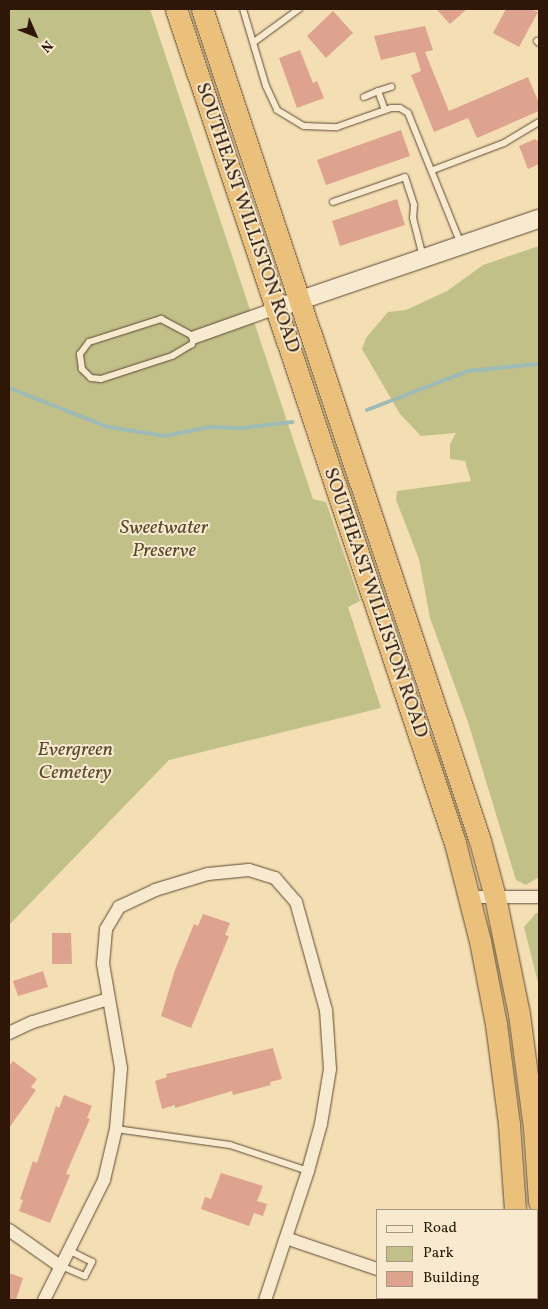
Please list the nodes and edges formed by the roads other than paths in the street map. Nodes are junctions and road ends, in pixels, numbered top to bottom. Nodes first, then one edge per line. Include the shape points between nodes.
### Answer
1 (176, 9) edge
2 (202, 9) edge
3 (243, 9) edge
4 (299, 9) edge
5 (254, 42) junction
6 (391, 87) dead end
7 (378, 91) junction
8 (364, 97) dead end
9 (385, 110) junction
10 (539, 122) edge
11 (433, 170) junction
12 (333, 202) dead end
13 (539, 219) edge
14 (462, 245) junction
15 (424, 258) junction
16 (300, 300) junction
17 (277, 308) junction
18 (195, 336) junction
19 (495, 897) junction
20 (539, 897) edge
21 (469, 898) junction
22 (108, 999) junction
23 (9, 1033) edge
24 (530, 1065) junction
25 (502, 1068) junction
26 (116, 1129) junction
27 (308, 1171) junction
28 (539, 1202) edge
29 (515, 1209) edge
30 (9, 1230) edge
31 (286, 1238) junction
32 (68, 1250) junction
33 (60, 1266) junction
34 (376, 1269) edge
35 (44, 1300) edge
36 (265, 1300) edge

1 - 17 highway, SOUTHEAST WILLISTON ROAD
2 - 16 highway, SOUTHEAST WILLISTON ROAD
3 - 5 lane
4 - 5 lane
5 - 9 lane via 266,86 278,110 304,126 338,127
6 - 7 lane
7 - 8 lane
7 - 9 lane
9 - 11 lane via 400,108 408,112
10 - 11 lane via 504,143
11 - 14 lane
12 - 15 lane via 405,177
13 - 14 main road
14 - 15 main road
15 - 16 main road
16 - 17 main road
16 - 19 highway, SOUTHEAST WILLISTON ROAD via 465,794
17 - 18 street
17 - 21 highway, SOUTHEAST WILLISTON ROAD via 436,785
18 - 18 lane via 161,319 89,342 80,354 82,369 91,378 101,379 172,356 192,344
19 - 20 street
19 - 21 street
19 - 24 highway, SOUTHEAST WILLISTON ROAD
21 - 25 highway, SOUTHEAST WILLISTON ROAD
22 - 23 street via 33,1022
22 - 26 street via 114,1013 121,1068
22 - 27 street via 103,964 106,929 119,907 155,890 194,878 249,870 275,878 296,902 326,1010 330,1069 321,1124
24 - 25 highway
24 - 28 highway, SOUTHEAST WILLISTON ROAD
25 - 29 highway, SOUTHEAST WILLISTON ROAD
26 - 27 lane via 230,1145
26 - 32 street via 104,1180
27 - 31 street
30 - 33 street
31 - 34 street
31 - 36 street
32 - 33 street
32 - 33 lane via 92,1262 85,1276
33 - 35 street

